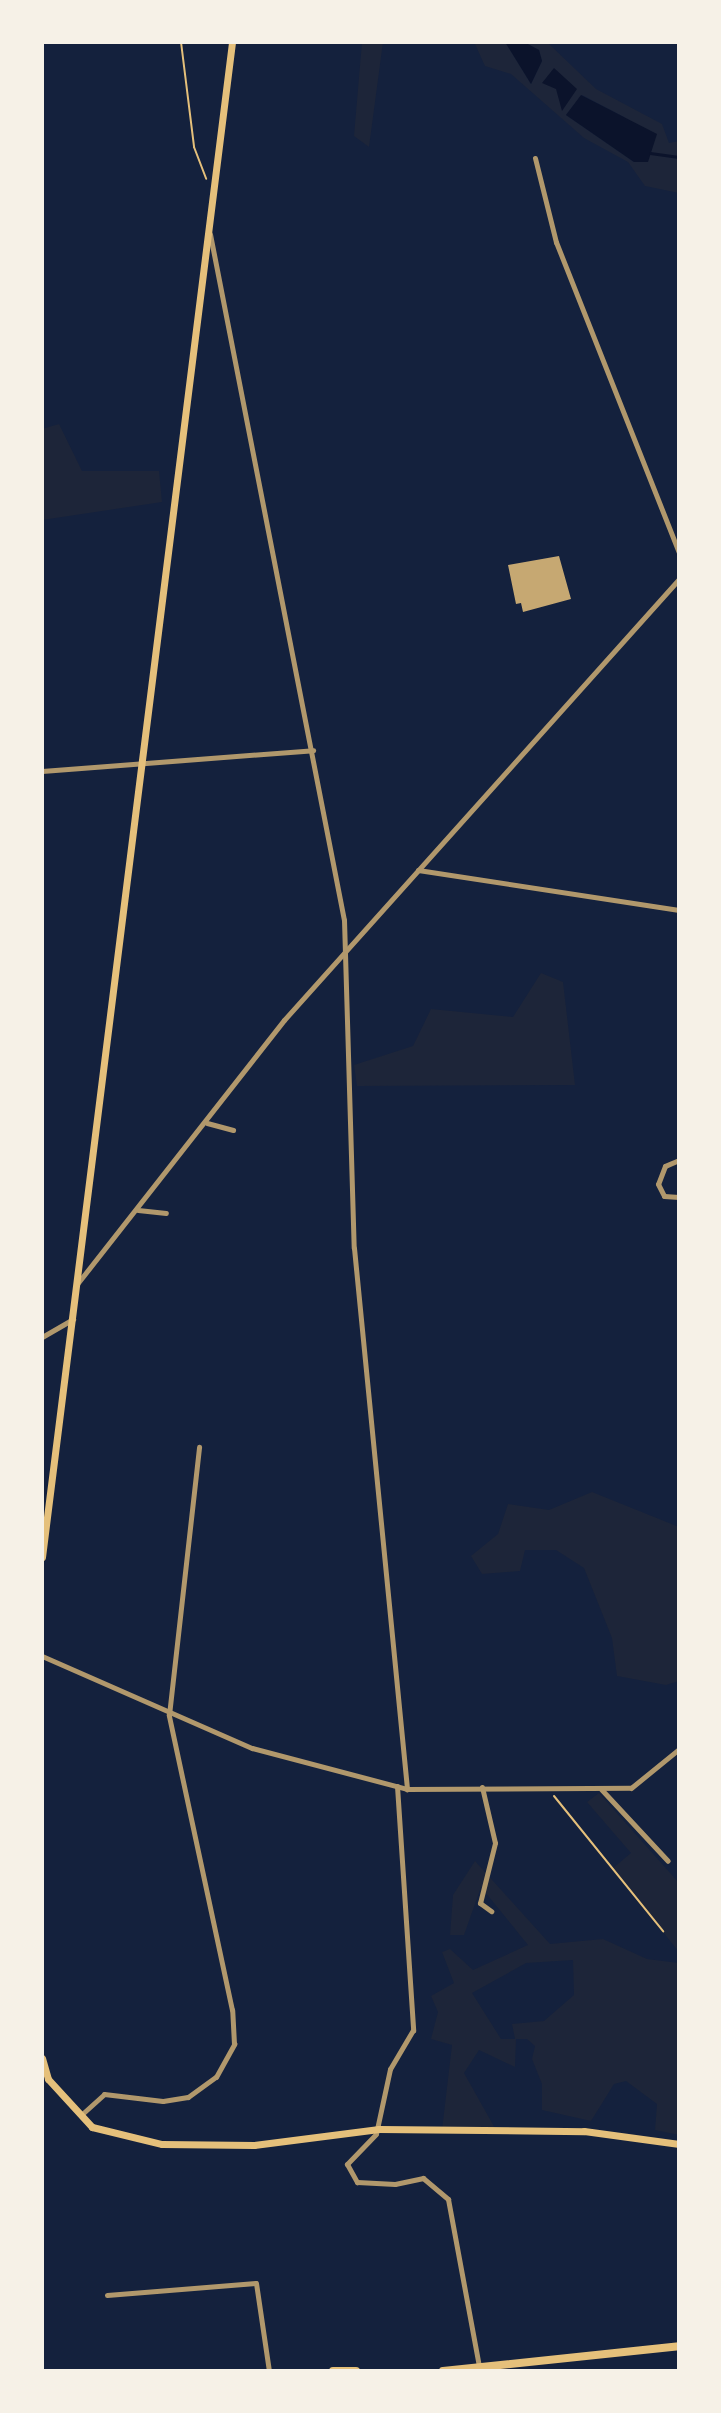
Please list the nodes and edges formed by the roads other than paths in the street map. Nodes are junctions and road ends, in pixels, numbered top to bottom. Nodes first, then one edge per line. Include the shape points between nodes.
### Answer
1 (232, 42) edge
2 (535, 158) dead end
3 (209, 229) junction
4 (679, 552) edge
5 (679, 579) edge
6 (313, 750) junction
7 (142, 764) junction
8 (42, 771) edge
9 (417, 870) junction
10 (679, 910) edge
11 (343, 954) junction
12 (207, 1123) junction
13 (233, 1130) dead end
14 (679, 1160) edge
15 (679, 1197) edge
16 (137, 1210) junction
17 (166, 1213) dead end
18 (76, 1285) junction
19 (73, 1319) junction
20 (42, 1337) edge
21 (199, 1447) dead end
22 (42, 1557) edge
23 (42, 1656) edge
24 (169, 1715) junction
25 (679, 1749) edge
26 (397, 1786) junction
27 (482, 1787) junction
28 (601, 1788) junction
29 (407, 1789) junction
30 (668, 1861) dead end
31 (491, 1911) dead end
32 (42, 2058) edge
33 (81, 2115) junction
34 (379, 2129) junction
35 (679, 2144) edge
36 (107, 2295) dead end
37 (679, 2346) edge
38 (479, 2367) junction
39 (269, 2371) edge
40 (333, 2371) edge
41 (356, 2371) edge
42 (443, 2371) edge

1 - 3 main road
2 - 4 street via 556,242
3 - 6 street
3 - 7 main road
5 - 9 street
6 - 7 street
6 - 11 street via 344,920
7 - 8 street
7 - 18 main road
9 - 10 street
9 - 11 street
11 - 12 street via 284,1020
11 - 29 street via 354,1248
12 - 13 street
12 - 16 street
14 - 15 street via 665,1166 658,1184 664,1196
16 - 17 street
16 - 18 street
18 - 19 main road
19 - 20 street
19 - 22 main road
21 - 24 street
23 - 24 street
24 - 26 street via 252,1748
24 - 33 street via 232,2010 234,2044 216,2077 188,2097 163,2101 104,2094
25 - 28 street via 631,1788
26 - 29 street
26 - 34 street via 413,2030 390,2069
27 - 28 street
27 - 29 street
27 - 31 street via 495,1843 480,1903
28 - 30 street
32 - 33 main road via 48,2079
33 - 34 main road via 92,2127 162,2144 254,2145
34 - 35 main road via 584,2131
34 - 38 street via 347,2164 349,2173 368,2184 423,2178 448,2199
36 - 39 street via 256,2283
37 - 38 main road
38 - 42 main road
40 - 41 main road

